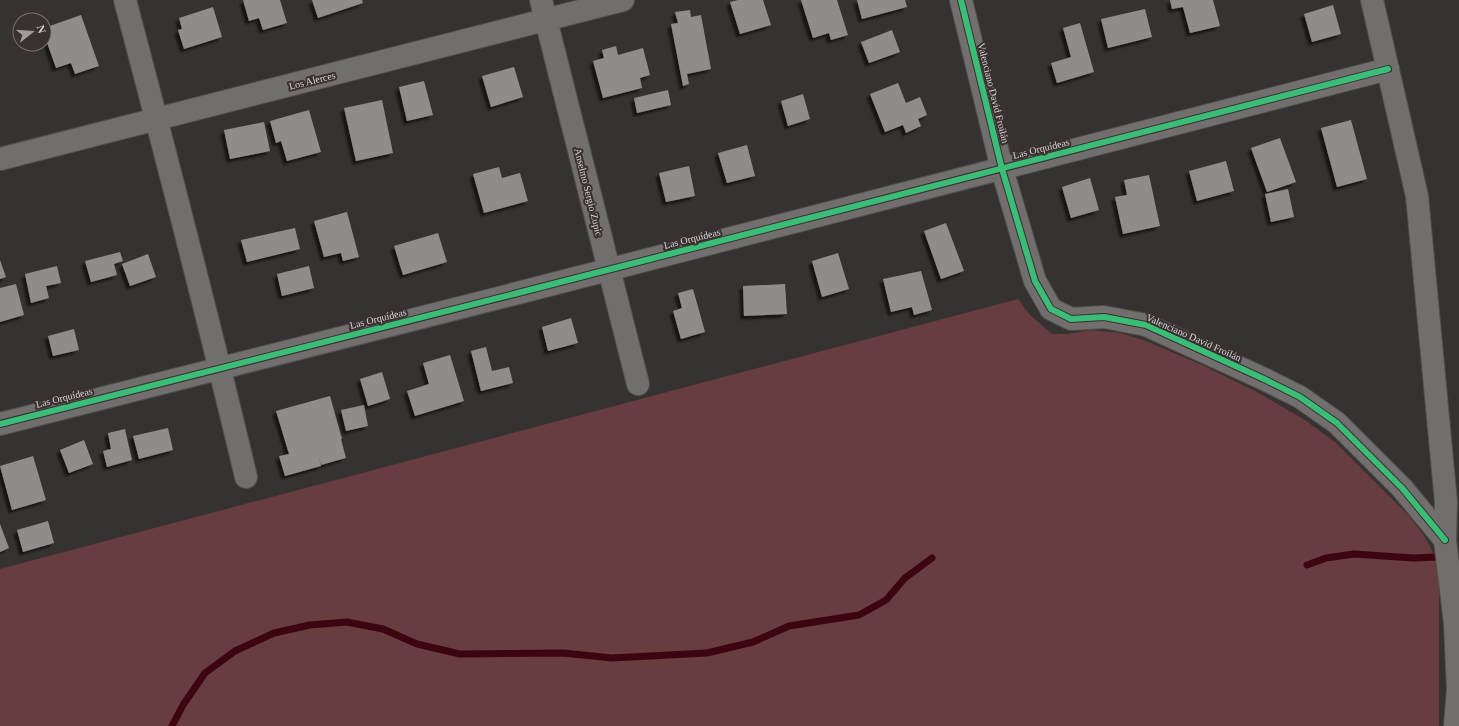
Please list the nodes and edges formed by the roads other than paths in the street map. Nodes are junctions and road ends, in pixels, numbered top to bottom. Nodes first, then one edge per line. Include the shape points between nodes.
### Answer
1 (125, 0) edge
2 (623, 0) edge
3 (961, 0) edge
4 (1372, 0) edge
5 (543, 10) edge
6 (1388, 69) junction
7 (156, 119) junction
8 (0, 159) edge
9 (1002, 168) junction
10 (608, 270) junction
11 (220, 368) junction
12 (638, 384) dead end
13 (0, 424) edge
14 (246, 477) dead end
15 (1445, 540) junction
16 (1456, 726) edge

1 - 7 street
2 - 5 street, Los Alerces
3 - 9 street, Valenciano David Froilán
4 - 6 street
5 - 7 street, Los Alerces
5 - 10 street, Anselmo Sergio Zupic
6 - 9 street, Las Orquídeas
6 - 15 street via 1417,196 1446,502
7 - 8 street, Los Alerces
7 - 11 street
9 - 10 street, Las Orquídeas
9 - 15 street, Valenciano David Froilán via 1035,281 1051,309 1071,319 1104,318 1146,325 1300,397 1337,423 1402,488
10 - 11 street, Las Orquídeas
10 - 12 street, Anselmo Sergio Zupic
11 - 13 street, Las Orquídeas
11 - 14 street
15 - 16 street via 1455,623 1458,689

